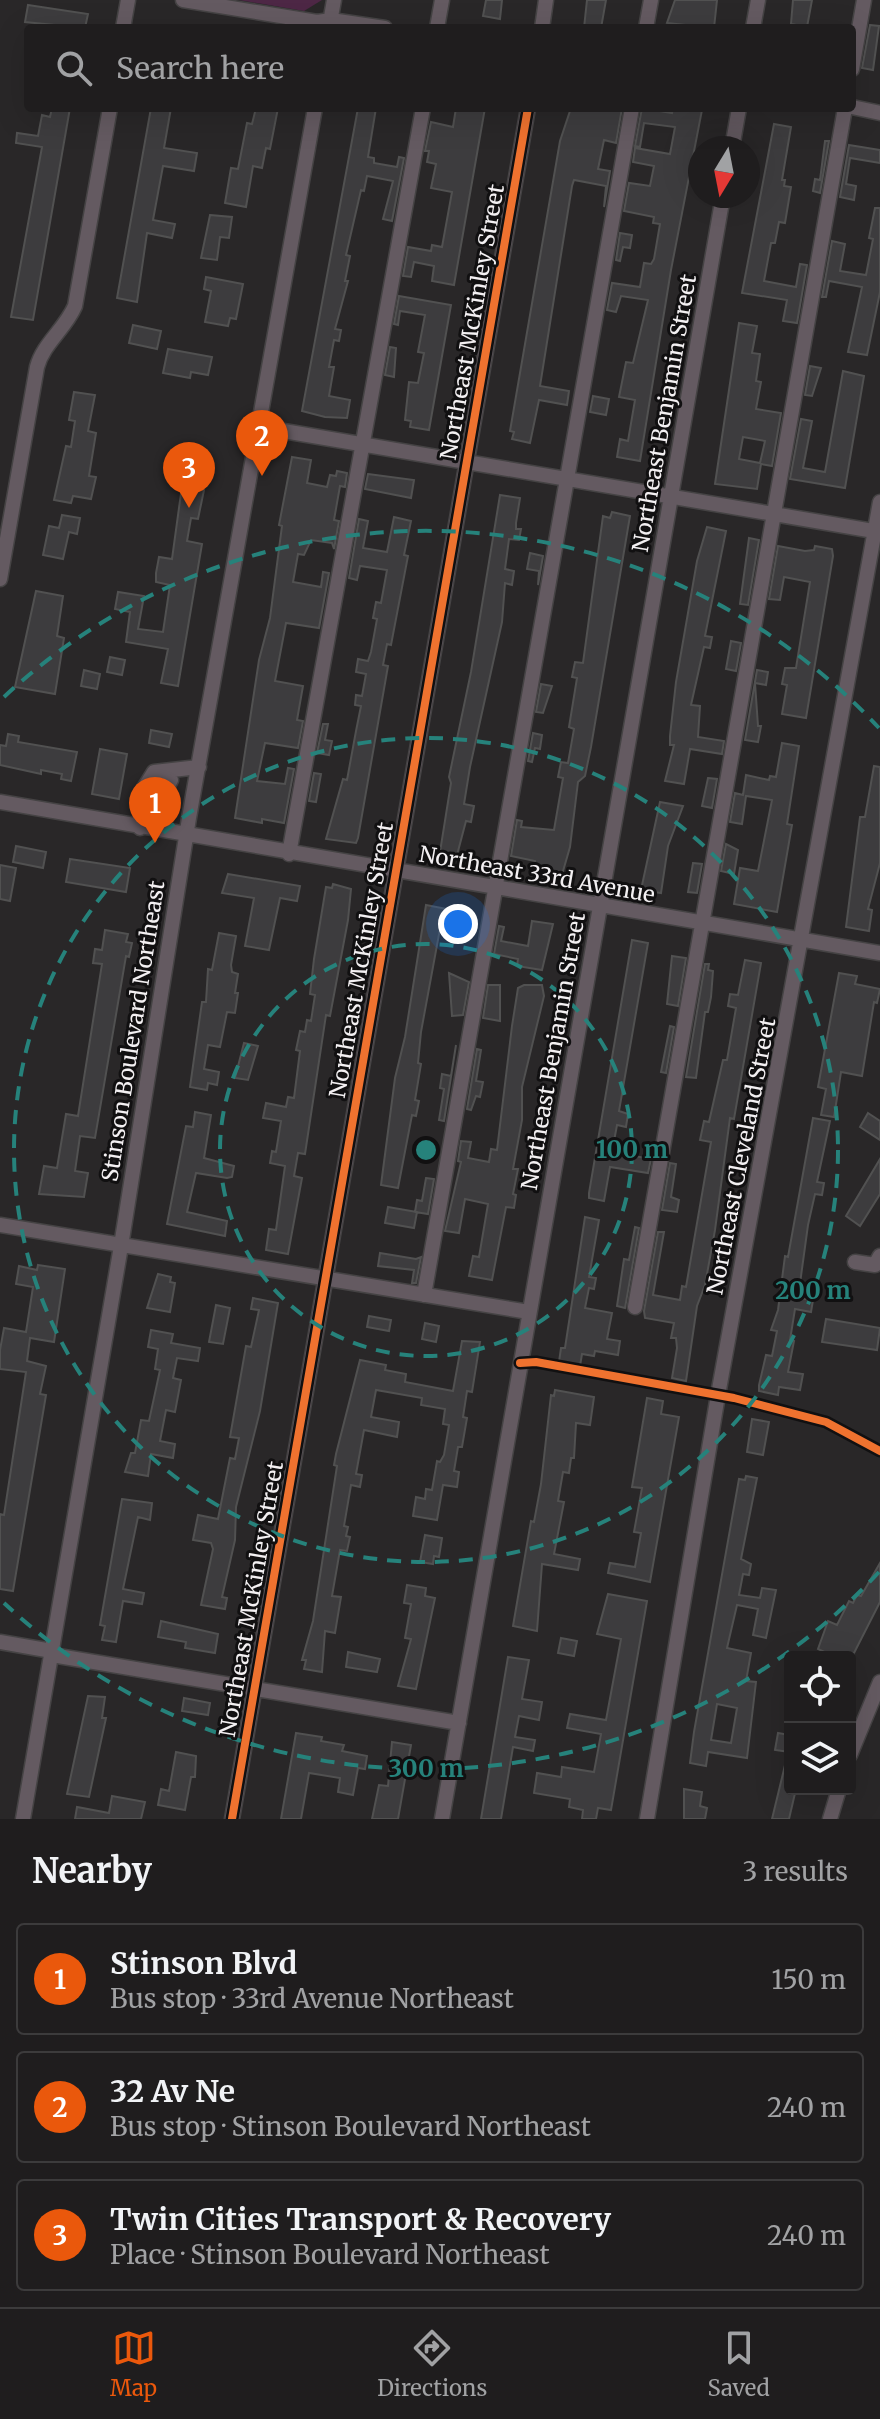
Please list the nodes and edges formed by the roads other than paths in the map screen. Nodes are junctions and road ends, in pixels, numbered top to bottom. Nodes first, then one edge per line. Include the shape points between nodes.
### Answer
1 (128, 0) edge
2 (183, 0) edge
3 (334, 0) edge
4 (442, 0) edge
5 (546, 0) edge
6 (651, 0) edge
7 (758, 0) edge
8 (864, 0) edge
9 (124, 24) edge
10 (330, 24) edge
11 (438, 24) edge
12 (543, 24) edge
13 (647, 24) edge
14 (754, 24) edge
15 (856, 46) edge
16 (856, 108) edge
17 (109, 112) edge
18 (314, 112) edge
19 (422, 112) edge
20 (527, 112) edge
21 (631, 112) edge
22 (738, 112) edge
23 (844, 112) edge
24 (880, 113) edge
25 (734, 136) edge
26 (721, 208) edge
27 (260, 427) junction
28 (363, 444) junction
29 (466, 463) junction
30 (567, 480) junction
31 (671, 497) junction
32 (880, 502) edge
33 (6, 514) edge
34 (773, 514) junction
35 (878, 531) edge
36 (0, 579) edge
37 (199, 767) junction
38 (168, 773) junction
39 (0, 802) edge
40 (143, 809) junction
41 (140, 828) junction
42 (187, 837) junction
43 (289, 854) junction
44 (395, 872) junction
45 (496, 889) junction
46 (600, 907) junction
47 (702, 924) junction
48 (802, 940) junction
49 (880, 953) edge
50 (0, 1225) edge
51 (121, 1246) junction
52 (880, 1256) edge
53 (855, 1262) dead end
54 (324, 1280) junction
55 (424, 1295) junction
56 (635, 1307) dead end
57 (529, 1312) junction
58 (0, 1642) edge
59 (52, 1653) junction
60 (880, 1682) edge
61 (253, 1690) junction
62 (459, 1723) junction
63 (856, 1740) edge
64 (837, 1795) edge
65 (23, 1819) edge
66 (232, 1819) edge
67 (442, 1819) edge
68 (647, 1819) edge
69 (830, 1819) edge

1 - 9 street
2 - 10 street
3 - 10 street
4 - 11 street
5 - 12 street
6 - 13 street
7 - 14 street
8 - 15 street
16 - 24 street
17 - 33 street via 75,306 40,355
18 - 27 street, Stinson Boulevard Northeast
19 - 28 street
20 - 29 street, Northeast McKinley Street
21 - 30 street
22 - 25 street
23 - 34 street
26 - 31 street, Northeast Benjamin Street
27 - 28 street
27 - 37 street, Stinson Boulevard Northeast
28 - 29 street
28 - 43 street
29 - 30 street
29 - 44 street, Northeast McKinley Street
30 - 31 street
30 - 45 street
31 - 34 street
31 - 46 street, Northeast Benjamin Street
32 - 35 street, Northeast Cleveland Street
33 - 36 street
34 - 35 street
34 - 47 street
35 - 48 street, Northeast Cleveland Street
37 - 38 street
37 - 42 street, Stinson Boulevard Northeast
38 - 40 street via 171,780 159,806
38 - 40 street via 154,772 145,784 139,803
39 - 41 street, Northeast 33rd Avenue
40 - 41 street
41 - 42 street, Northeast 33rd Avenue
42 - 43 street, Northeast 33rd Avenue
42 - 51 street, Stinson Boulevard Northeast
43 - 44 street, Northeast 33rd Avenue
44 - 45 street, Northeast 33rd Avenue
44 - 54 street, Northeast McKinley Street
45 - 46 street, Northeast 33rd Avenue
45 - 55 street
46 - 47 street, Northeast 33rd Avenue
46 - 57 street, Northeast Benjamin Street
47 - 48 street, Northeast 33rd Avenue
47 - 56 street
48 - 49 street, Northeast 33rd Avenue
48 - 68 street, Northeast Cleveland Street
50 - 51 street
51 - 54 street
51 - 59 street, Stinson Boulevard Northeast
52 - 53 street via 875,1265
54 - 55 street
54 - 61 street, Northeast McKinley Street
55 - 57 street
57 - 62 street, Northeast Benjamin Street
58 - 59 street
59 - 61 street
59 - 65 street, Stinson Boulevard Northeast
60 - 63 street
61 - 62 street
61 - 66 street, Northeast McKinley Street
62 - 67 street, Northeast Benjamin Street
64 - 69 street

